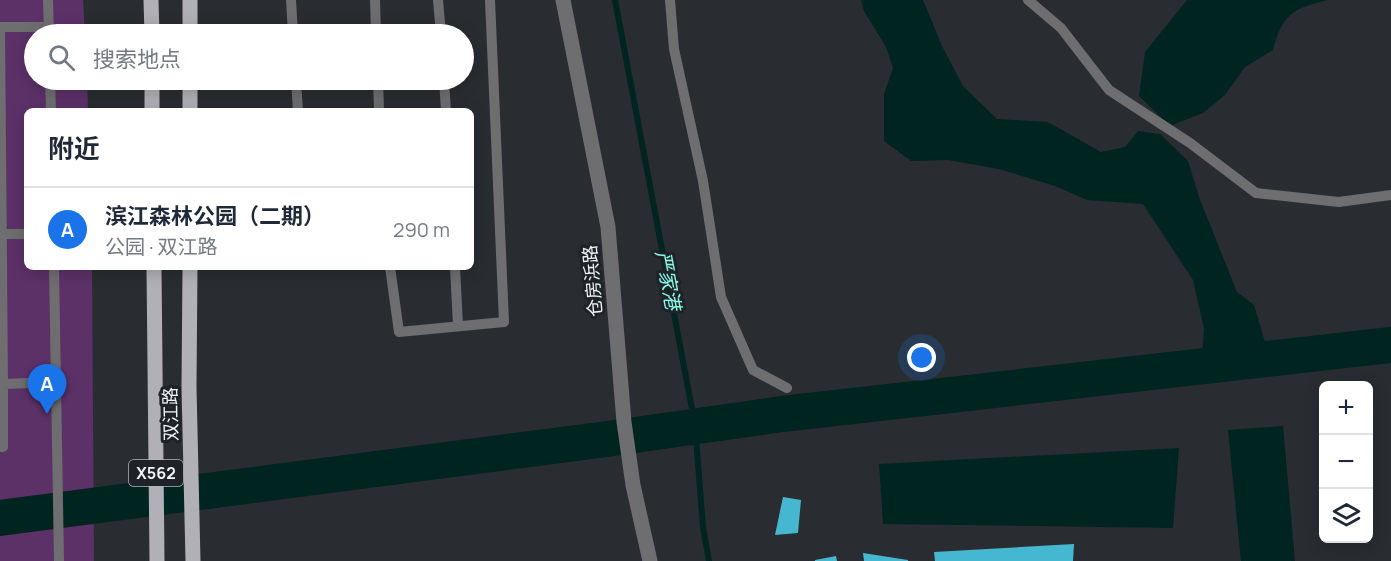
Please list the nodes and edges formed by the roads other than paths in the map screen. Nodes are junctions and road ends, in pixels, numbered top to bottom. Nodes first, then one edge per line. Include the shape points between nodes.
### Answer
1 (48, 0) edge
2 (151, 0) edge
3 (190, 0) edge
4 (291, 0) edge
5 (375, 0) edge
6 (438, 0) edge
7 (490, 0) edge
8 (563, 0) edge
9 (670, 0) edge
10 (1028, 0) edge
11 (49, 24) edge
12 (152, 24) edge
13 (190, 24) edge
14 (292, 24) edge
15 (376, 24) edge
16 (440, 24) edge
17 (0, 27) edge
18 (24, 29) edge
19 (50, 90) edge
20 (152, 90) edge
21 (190, 90) edge
22 (297, 90) edge
23 (378, 90) edge
24 (445, 90) edge
25 (51, 108) edge
26 (152, 108) edge
27 (190, 108) edge
28 (298, 108) edge
29 (379, 108) edge
30 (446, 108) edge
31 (1391, 195) edge
32 (1, 234) edge
33 (24, 234) edge
34 (54, 270) edge
35 (154, 270) edge
36 (190, 270) edge
37 (390, 270) edge
38 (455, 270) edge
39 (458, 326) junction
40 (56, 382) junction
41 (3, 384) junction
42 (787, 388) dead end
43 (0, 447) edge
44 (59, 561) edge
45 (157, 561) edge
46 (193, 561) edge
47 (650, 561) edge

1 - 11 lane
2 - 12 main road
3 - 13 main road
4 - 14 lane
5 - 15 lane
6 - 16 lane
7 - 39 lane via 504,322
8 - 47 street, 仓房浜路 via 608,227 624,422
9 - 42 lane via 674,49 703,182 721,297 753,370
10 - 31 lane via 1061,28 1109,90 1190,143 1256,193 1339,202
17 - 18 lane
17 - 32 lane
19 - 25 lane
20 - 26 main road
21 - 27 main road
22 - 28 lane
23 - 29 lane
24 - 30 lane
32 - 33 lane
32 - 41 lane
34 - 40 lane
35 - 45 main road, 双江路 / X562
36 - 46 main road, 双江路 / X562
37 - 39 lane via 399,332
38 - 39 lane
40 - 41 lane
40 - 44 lane
41 - 43 lane

